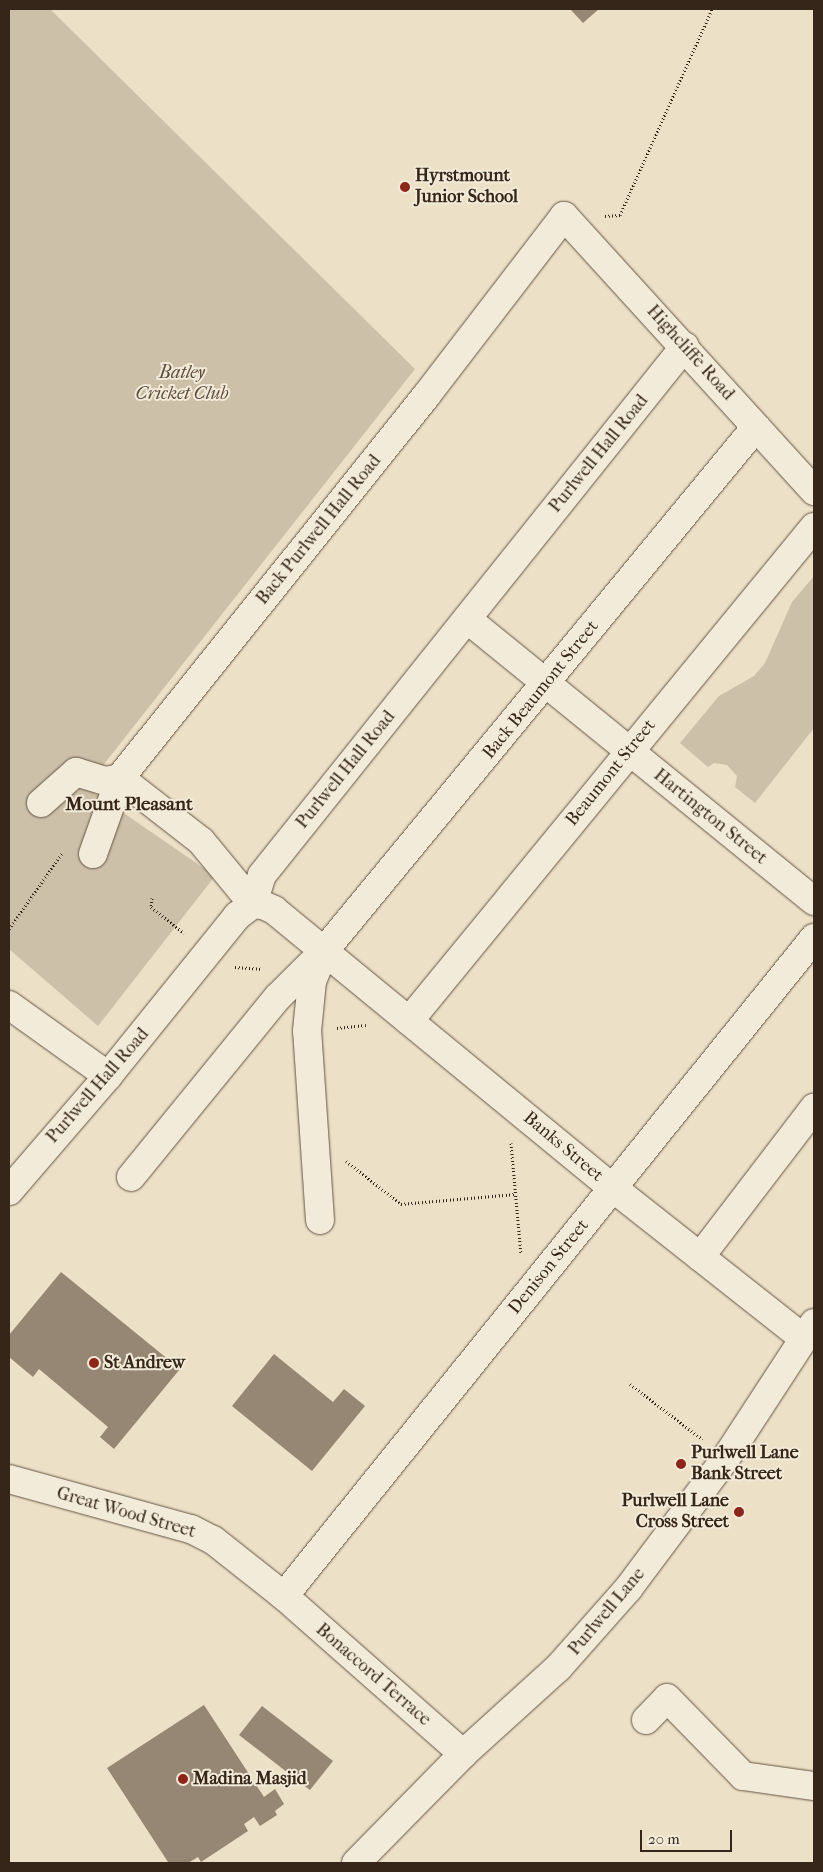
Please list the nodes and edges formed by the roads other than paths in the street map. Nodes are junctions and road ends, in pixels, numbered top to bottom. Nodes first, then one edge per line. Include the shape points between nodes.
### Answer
1 (564, 216) joint
2 (685, 346) junction
3 (756, 427) junction
4 (814, 492) edge
5 (814, 526) edge
6 (467, 619) junction
7 (546, 683) junction
8 (629, 751) junction
9 (120, 778) junction
10 (41, 803) dead end
11 (93, 854) dead end
12 (814, 901) edge
13 (253, 904) junction
14 (814, 938) edge
15 (324, 951) junction
16 (9, 1005) edge
17 (409, 1021) junction
18 (108, 1076) junction
19 (814, 1108) edge
20 (131, 1177) dead end
21 (612, 1188) junction
22 (9, 1191) edge
23 (320, 1220) dead end
24 (700, 1257) junction
25 (809, 1331) edge
26 (9, 1480) edge
27 (284, 1596) junction
28 (646, 1720) dead end
29 (463, 1754) junction
30 (814, 1786) edge
31 (356, 1863) edge

1 - 2 street, Highcliffe Road
1 - 9 street, Back Purlwell Hall Road via 432,388
2 - 3 street, Highcliffe Road
2 - 6 street, Purlwell Hall Road
3 - 4 street, Highcliffe Road
3 - 7 street, Back Beaumont Street
5 - 8 street, Beaumont Street
6 - 7 street, Hartington Street
6 - 13 street, Purlwell Hall Road via 262,875
7 - 8 street, Hartington Street
7 - 15 street, Back Beaumont Street
8 - 12 street, Hartington Street
8 - 17 street, Beaumont Street
9 - 10 street via 106,781 76,772
9 - 11 street, Back Purlwell Hall Road
9 - 13 street via 201,841
13 - 15 street, Banks Street via 274,910
13 - 18 street, Purlwell Hall Road via 237,916
14 - 21 street, Denison Street
15 - 17 street, Banks Street
15 - 20 street via 278,997
15 - 23 street via 312,981 306,1031
16 - 18 street
17 - 21 street, Banks Street
18 - 22 street, Purlwell Hall Road
19 - 24 street
21 - 24 street, Banks Street
21 - 27 street, Denison Street
24 - 25 street, Banks Street
25 - 29 street, Purlwell Lane via 726,1458 628,1589 558,1668
26 - 27 street, Great Wood Street via 191,1529 213,1540
27 - 29 street, Bonaccord Terrace
28 - 30 street via 667,1698 743,1776
29 - 31 street, Purlwell Lane

